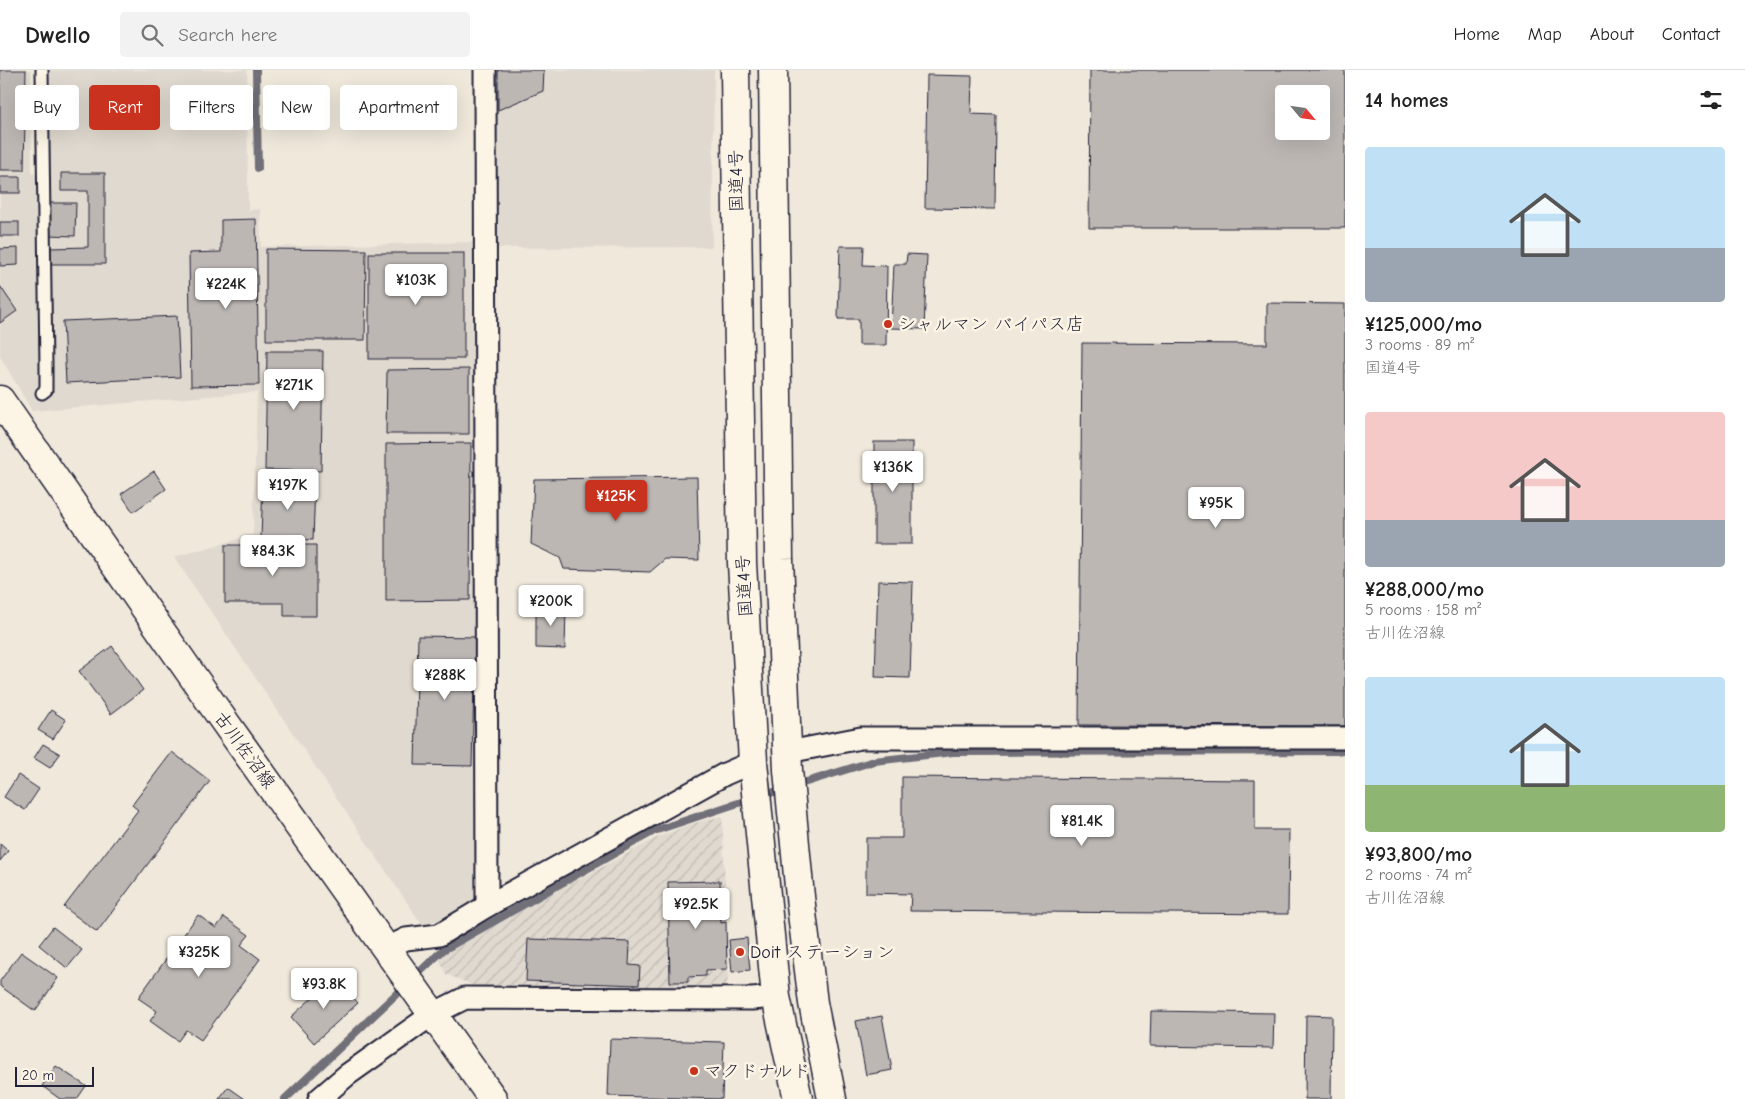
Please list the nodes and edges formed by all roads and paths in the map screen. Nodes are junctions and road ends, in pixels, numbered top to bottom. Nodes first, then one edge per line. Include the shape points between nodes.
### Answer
1 (42, 70) edge
2 (485, 70) edge
3 (735, 70) edge
4 (773, 70) edge
5 (42, 393) dead end
6 (0, 400) edge
7 (1345, 738) edge
8 (788, 761) junction
9 (754, 771) junction
10 (488, 906) junction
11 (392, 956) junction
12 (776, 997) junction
13 (425, 1003) junction
14 (319, 1099) edge
15 (493, 1099) edge
16 (798, 1099) edge
17 (832, 1099) edge

1 - 5 lane via 46,366 46,390
2 - 10 street
3 - 9 main road, 国道4号 via 742,563
4 - 8 main road, 国道4号 via 779,559
6 - 11 main road, 古川佐沼線
7 - 8 street via 861,738
8 - 17 main road, 国道4号 via 790,807 813,1003
9 - 10 street via 725,774
9 - 12 main road, 国道4号
10 - 11 street via 439,935 406,940
11 - 13 main road, 古川佐沼線
12 - 13 street via 466,998
12 - 16 main road, 国道4号
13 - 14 street
13 - 15 main road, 古川佐沼線

